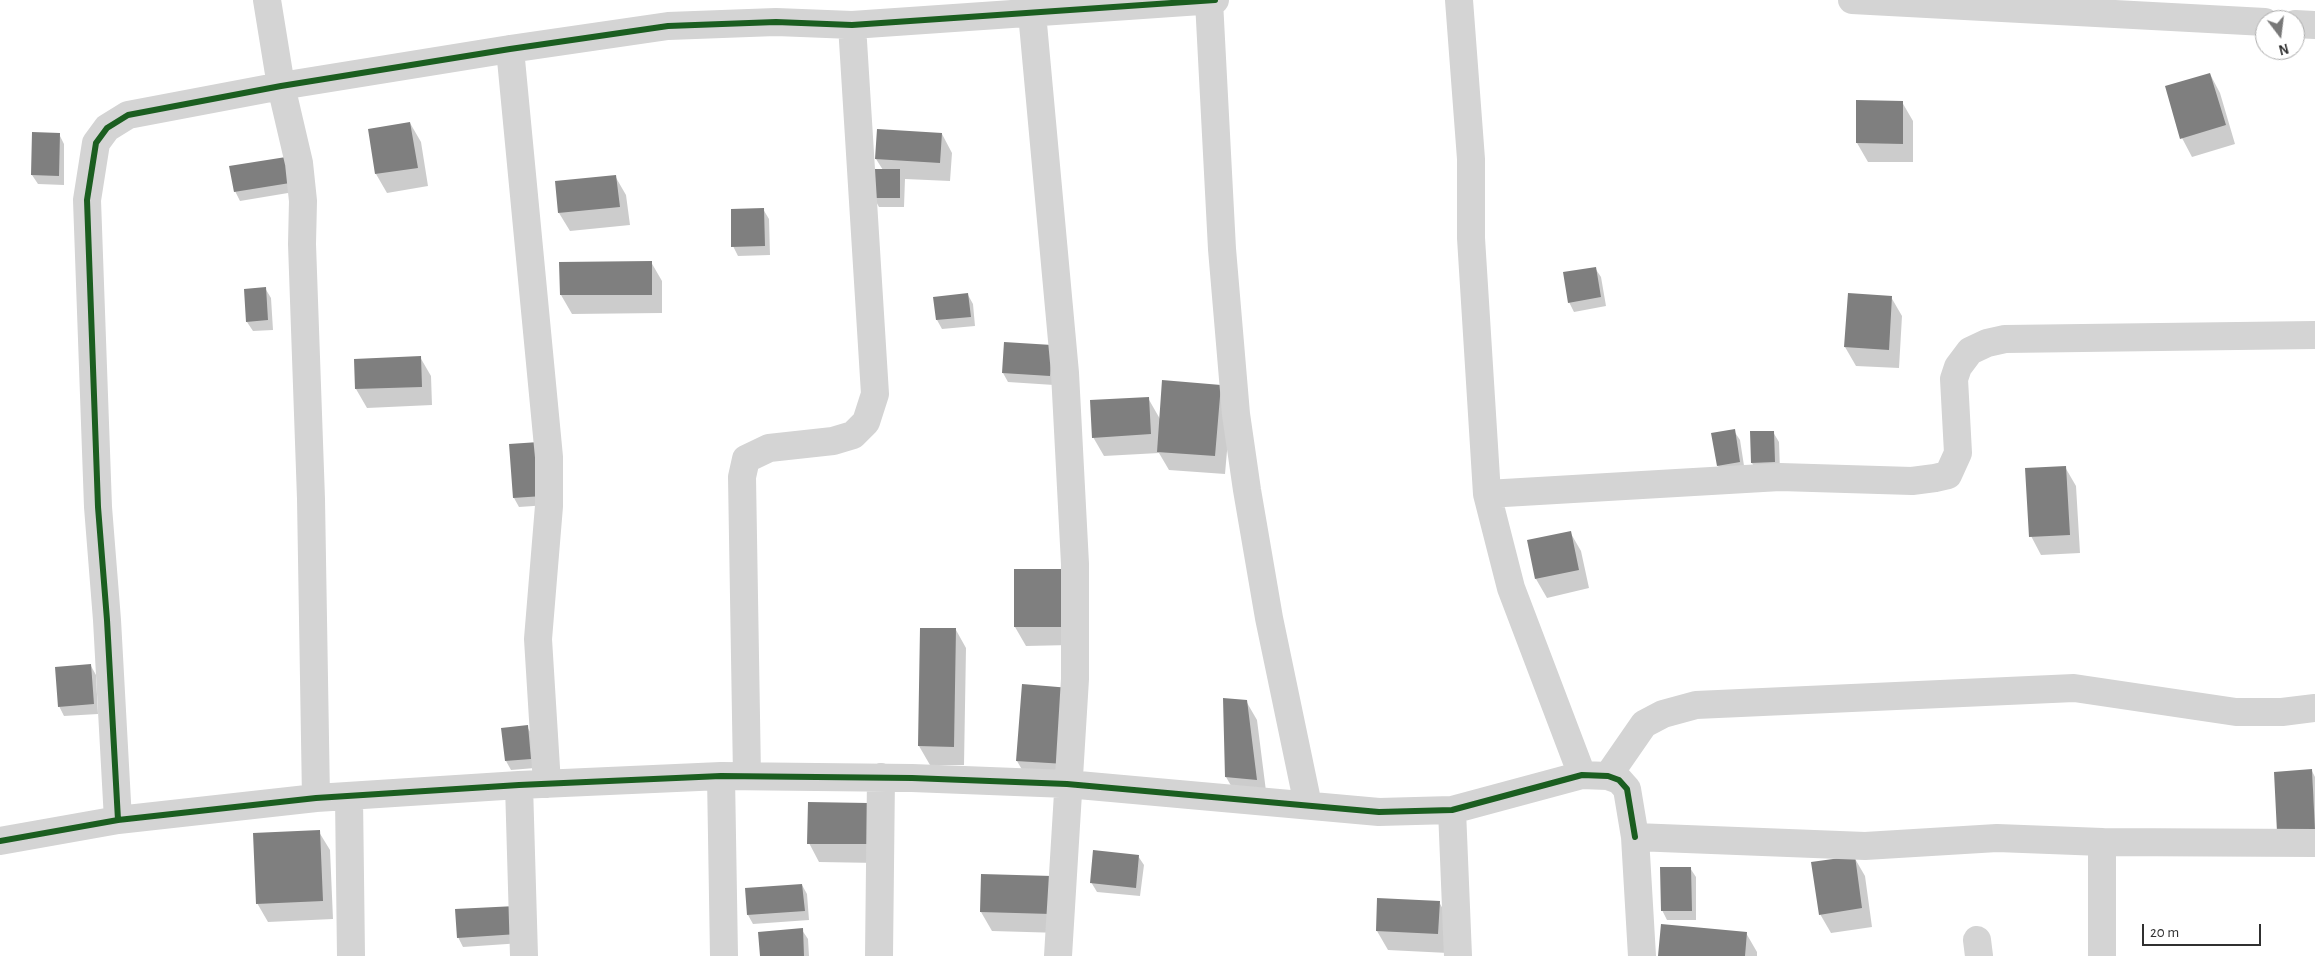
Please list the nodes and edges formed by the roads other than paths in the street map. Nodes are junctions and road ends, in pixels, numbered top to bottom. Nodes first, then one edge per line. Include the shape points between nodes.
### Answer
1 (266, 0) edge
2 (1209, 0) edge
3 (1215, 0) edge
4 (1459, 0) edge
5 (1852, 0) edge
6 (1032, 13) junction
7 (2255, 21) edge
8 (852, 25) junction
9 (510, 49) junction
10 (281, 86) junction
11 (2315, 334) edge
12 (1487, 494) junction
13 (2315, 708) edge
14 (734, 776) junction
15 (1595, 776) junction
16 (881, 777) junction
17 (547, 784) junction
18 (1067, 784) junction
19 (519, 785) junction
20 (349, 797) junction
21 (316, 798) junction
22 (1308, 805) junction
23 (1452, 810) junction
24 (118, 820) junction
25 (1635, 837) junction
26 (0, 841) edge
27 (2102, 842) junction
28 (2315, 843) edge
29 (351, 956) edge
30 (524, 956) edge
31 (724, 956) edge
32 (879, 956) edge
33 (1058, 956) edge
34 (1458, 956) edge
35 (1642, 956) edge
36 (2102, 956) edge

1 - 10 street
2 - 3 street
2 - 6 street
2 - 22 street via 1222,249 1236,414 1269,618
4 - 12 street via 1471,160 1471,238
5 - 7 street
6 - 8 street
6 - 18 street via 1065,373 1075,564 1075,679
8 - 9 street via 776,22 668,26
8 - 14 street via 874,394 866,422 853,435 833,441 769,448 746,459 742,477
9 - 10 street
9 - 17 street via 549,457 550,506 538,639
10 - 21 street via 299,163 303,201
10 - 24 street via 128,115 107,128 96,143 87,200 98,507
11 - 12 street via 2005,339 1987,343 1970,351 1958,367 1954,379 1958,453 1948,475 1935,478 1912,481 1780,477
12 - 15 street via 1511,588
13 - 15 street via 2236,712 2074,688 1696,705 1663,714 1644,724
14 - 16 street
14 - 17 street
14 - 31 street
15 - 23 street
15 - 25 street via 1619,780 1627,789
16 - 18 street
16 - 32 street
17 - 19 street
18 - 22 street
18 - 33 street
19 - 20 street
19 - 30 street
20 - 21 street
20 - 29 street
21 - 24 street
22 - 23 street via 1379,812
23 - 34 street
24 - 26 street
25 - 27 street via 1865,846 1997,838
25 - 35 street
27 - 28 street
27 - 36 street

